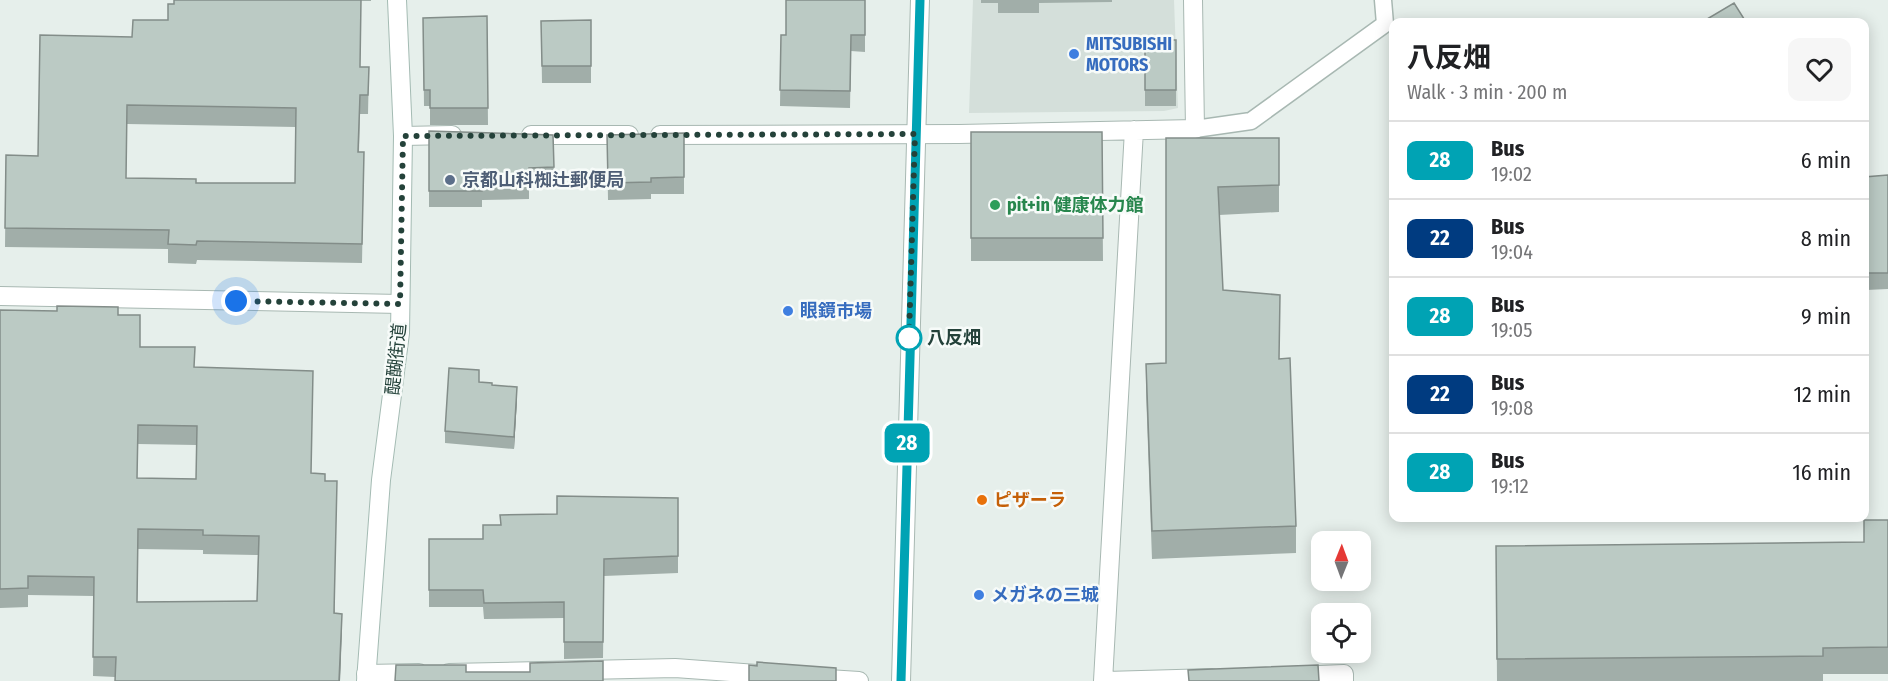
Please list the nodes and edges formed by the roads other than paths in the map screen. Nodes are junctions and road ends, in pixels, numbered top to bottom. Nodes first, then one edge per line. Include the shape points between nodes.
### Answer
1 (397, 0) edge
2 (920, 0) edge
3 (1193, 0) edge
4 (1383, 0) edge
5 (1195, 129) junction
6 (1134, 130) junction
7 (915, 134) junction
8 (474, 135) edge
9 (509, 135) edge
10 (403, 136) junction
11 (0, 296) edge
12 (400, 304) junction
13 (675, 675) edge
14 (1273, 676) edge
15 (366, 678) edge
16 (1225, 678) edge
17 (859, 681) edge
18 (901, 681) edge
19 (1105, 681) edge
20 (1344, 681) edge

1 - 10 street, 醍醐街道
2 - 7 street
3 - 5 street
4 - 5 lane via 1385,24 1251,121
5 - 6 street
6 - 7 street
6 - 19 street
7 - 9 street
7 - 18 street
8 - 10 street
10 - 12 street, 醍醐街道
11 - 12 street
12 - 15 street, 醍醐街道
13 - 15 street
13 - 17 street
14 - 20 street via 1344,674
16 - 19 street

